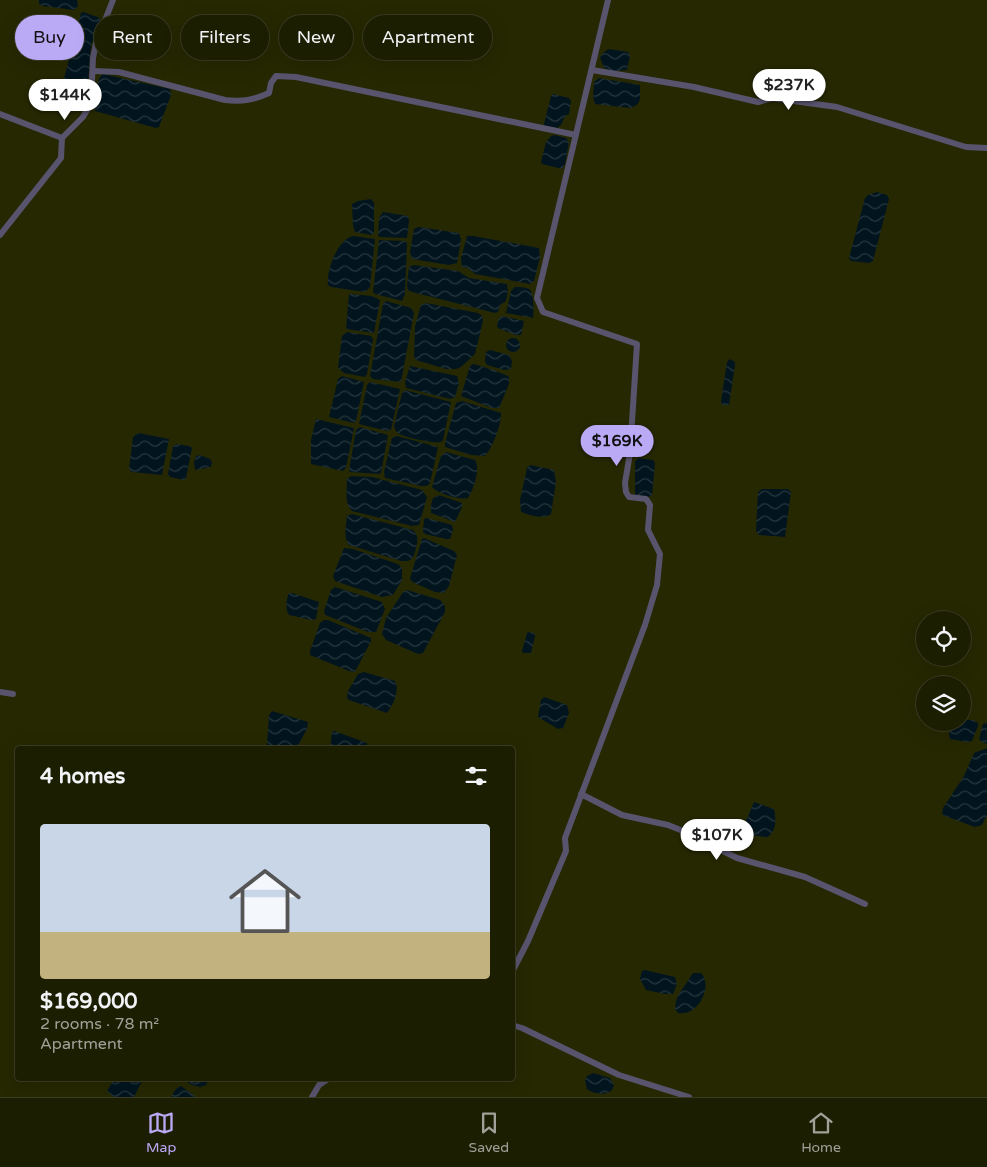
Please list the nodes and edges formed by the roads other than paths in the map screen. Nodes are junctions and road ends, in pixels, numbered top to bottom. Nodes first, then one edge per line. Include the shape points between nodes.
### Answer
1 (114, 0) edge
2 (608, 0) edge
3 (592, 70) junction
4 (94, 71) junction
5 (0, 114) edge
6 (576, 135) junction
7 (62, 138) junction
8 (987, 148) edge
9 (0, 235) edge
10 (0, 692) edge
11 (13, 694) dead end
12 (581, 794) junction
13 (865, 904) dead end
14 (515, 966) edge
15 (515, 1027) edge
16 (325, 1081) edge
17 (312, 1097) edge
18 (689, 1097) edge

1 - 4 street via 96,43
2 - 3 street
3 - 6 street
3 - 8 street via 694,87 758,102 772,98 837,108 966,147
4 - 6 street via 119,72 243,102 269,93 276,76 296,77
4 - 7 street via 91,103 83,117
5 - 7 street
6 - 12 street via 537,298 543,312 637,344 625,483 629,497 649,501 648,530 660,554 657,586 645,625
7 - 9 street via 61,158
10 - 11 street
12 - 13 street via 622,815 675,827 737,858 805,877
12 - 14 street via 565,838 566,851
15 - 18 street via 619,1075
16 - 17 street

